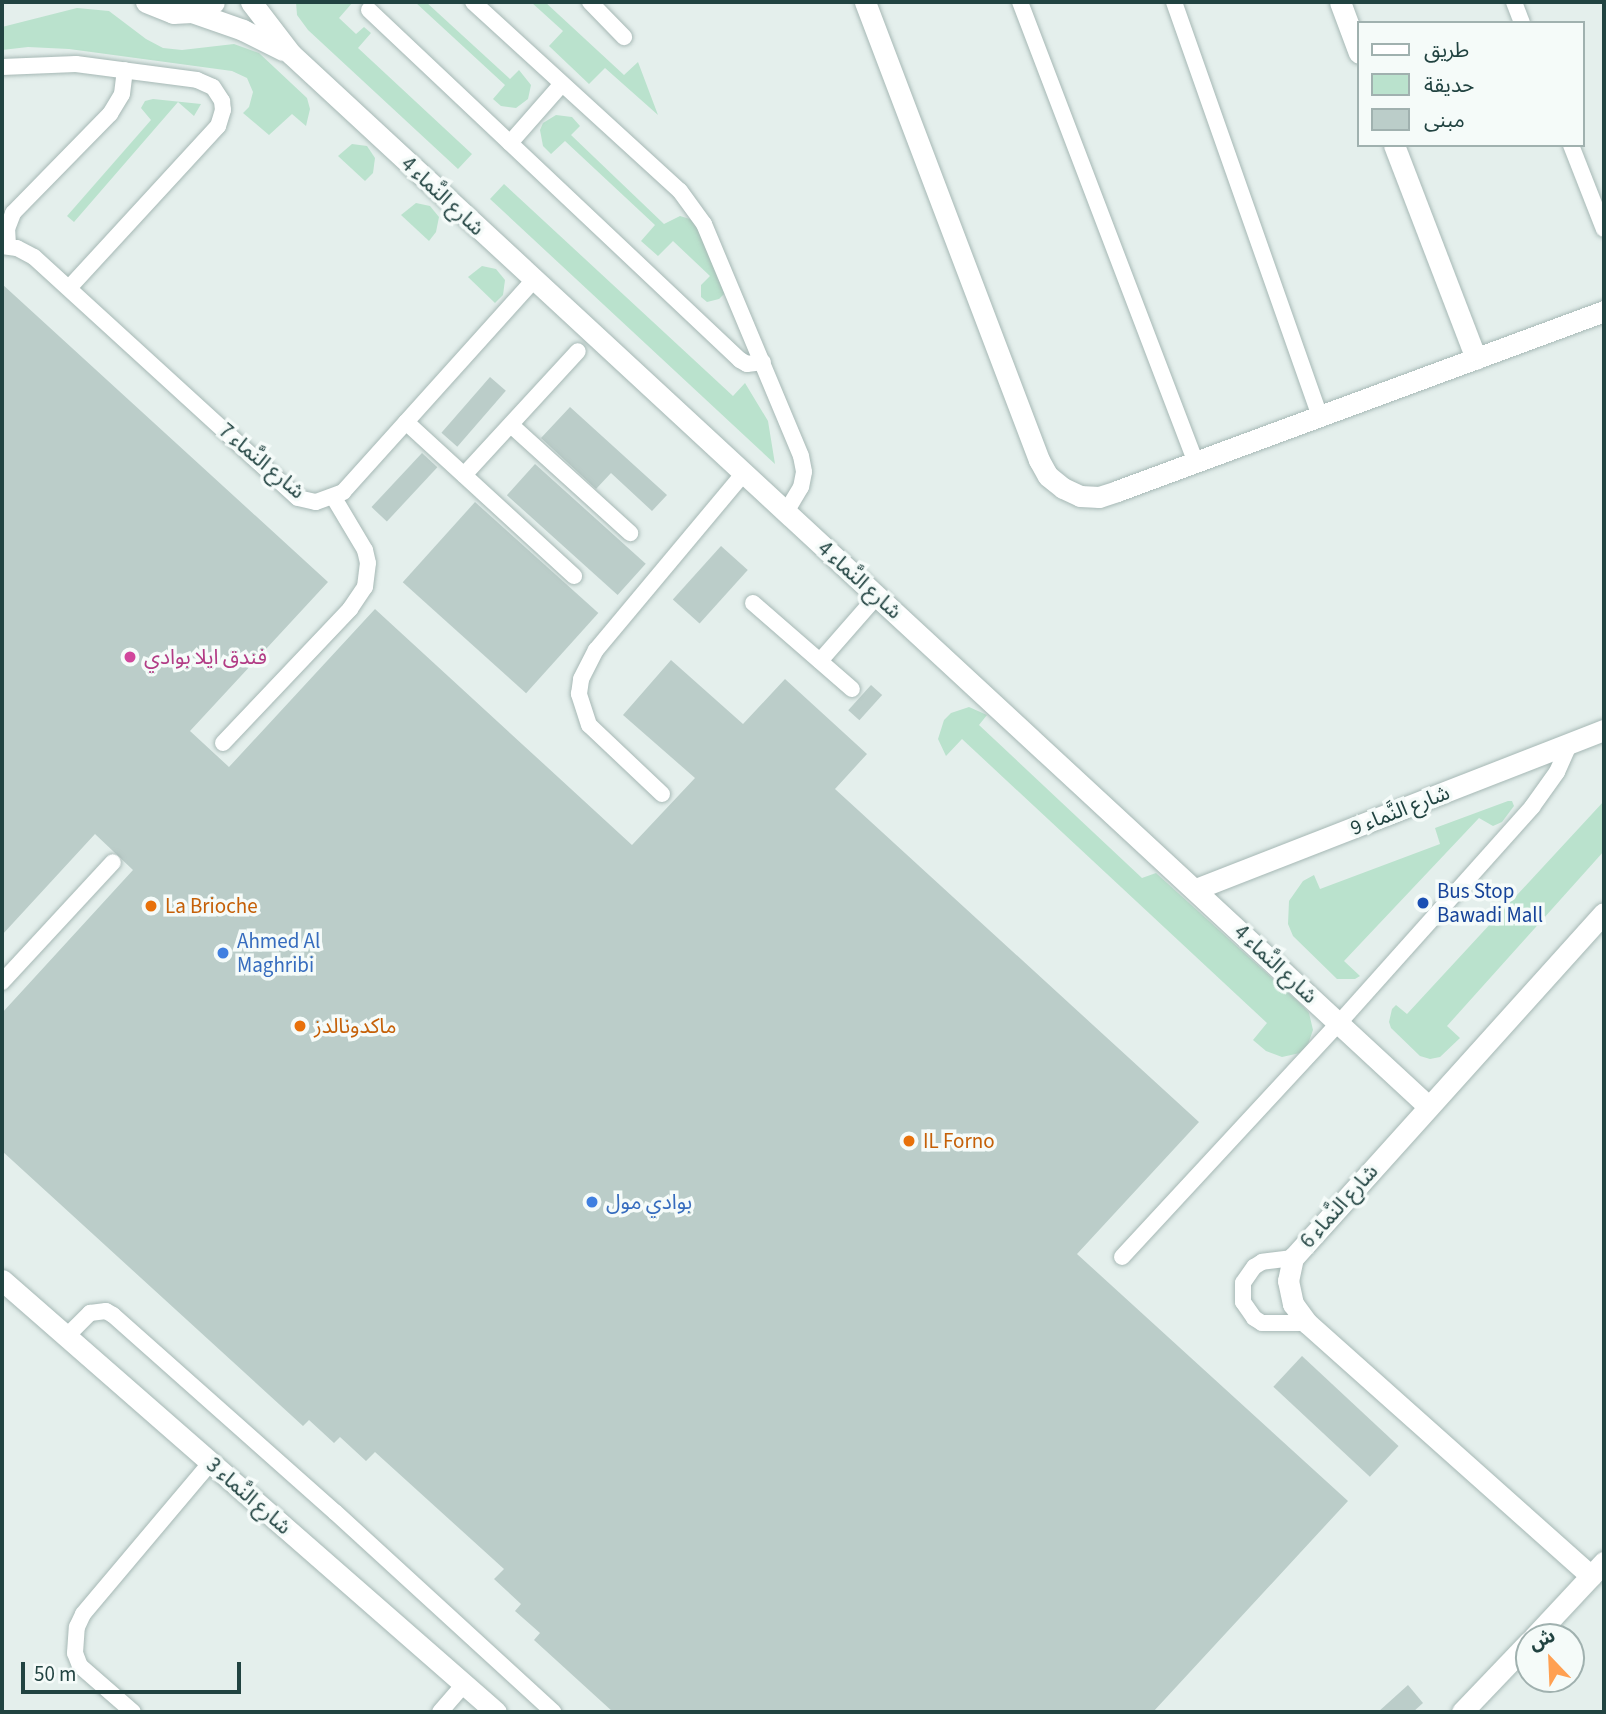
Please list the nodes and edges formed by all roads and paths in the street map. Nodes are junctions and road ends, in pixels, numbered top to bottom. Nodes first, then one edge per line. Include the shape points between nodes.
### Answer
1 (146, 2) edge
2 (214, 2) edge
3 (251, 2) edge
4 (473, 2) edge
5 (590, 2) edge
6 (865, 2) edge
7 (1020, 2) edge
8 (1174, 2) edge
9 (1340, 2) edge
10 (1514, 2) edge
11 (369, 10) dead end
12 (192, 12) junction
13 (1521, 21) edge
14 (624, 37) dead end
15 (1358, 50) edge
16 (291, 54) junction
17 (2, 67) edge
18 (125, 70) junction
19 (561, 85) junction
20 (510, 143) junction
21 (1395, 147) edge
22 (1572, 147) edge
23 (1604, 229) edge
24 (5, 246) edge
25 (534, 280) junction
26 (69, 288) junction
27 (1604, 311) edge
28 (578, 351) dead end
29 (1476, 359) junction
30 (763, 362) junction
31 (1320, 416) junction
32 (406, 422) junction
33 (511, 425) junction
34 (1196, 462) junction
35 (743, 474) junction
36 (464, 475) junction
37 (334, 498) junction
38 (786, 512) junction
39 (630, 533) dead end
40 (574, 576) dead end
41 (877, 596) junction
42 (753, 603) dead end
43 (820, 661) junction
44 (852, 689) dead end
45 (1604, 730) edge
46 (223, 743) dead end
47 (1570, 743) junction
48 (662, 794) dead end
49 (113, 863) dead end
50 (1196, 889) junction
51 (1604, 913) edge
52 (2, 982) edge
53 (1339, 1023) junction
54 (1428, 1106) junction
55 (1122, 1257) dead end
56 (1293, 1258) junction
57 (2, 1280) edge
58 (1307, 1323) junction
59 (67, 1336) junction
60 (211, 1462) junction
61 (1598, 1569) edge
62 (1547, 1623) edge
63 (1515, 1657) edge
64 (464, 1684) junction
65 (132, 1712) edge
66 (440, 1712) edge
67 (496, 1712) edge
68 (554, 1712) edge
69 (1462, 1712) edge

1 - 12 street, شارع النَّماء 4 via 173,13
2 - 12 street
3 - 16 street, شارع النَّماء 4
4 - 19 lane
5 - 14 lane
6 - 34 street via 1048,476 1080,496 1099,497
7 - 34 lane
8 - 31 lane
9 - 15 street
10 - 13 lane
11 - 20 lane
12 - 16 street, شارع النَّماء 4
16 - 25 street, شارع النَّماء 4
17 - 18 lane via 52,64
18 - 24 lane via 121,94 110,114 13,213
18 - 26 lane via 205,82 219,94 222,118
19 - 20 lane
19 - 30 lane via 689,202 711,236
20 - 30 lane via 740,360
21 - 29 street
22 - 23 lane
24 - 26 lane, شارع النَّماء 7 via 27,251
25 - 32 lane, شارع النَّماء 7
25 - 35 street, شارع النَّماء 4
26 - 37 lane, شارع النَّماء 7 via 298,498 316,502
27 - 29 street
28 - 33 lane
29 - 31 street
30 - 38 lane via 802,456 801,487
31 - 34 street
32 - 36 lane
32 - 37 lane, شارع النَّماء 7
33 - 36 lane
33 - 39 lane
35 - 38 street, شارع النَّماء 4
35 - 48 lane via 596,650 581,679 579,694 589,724
36 - 40 lane
37 - 46 lane via 365,550 365,587
38 - 41 street, شارع النَّماء 4
41 - 43 lane
41 - 50 street, شارع النَّماء 4
42 - 43 lane
43 - 44 lane
45 - 47 street, شارع النَّماء 9
47 - 50 street, شارع النَّماء 9
47 - 53 lane via 1557,772 1532,807
49 - 52 lane
50 - 53 street, شارع النَّماء 4
51 - 54 street, شارع النَّماء 6
53 - 54 street, شارع النَّماء 4
53 - 55 lane
54 - 56 street, شارع النَّماء 6
56 - 58 street, شارع النَّماء 6 via 1289,1293
56 - 58 lane via 1254,1267 1243,1283 1243,1302 1262,1323
57 - 59 street, شارع النَّماء 3
58 - 61 street, شارع النَّماء 6
59 - 60 street, شارع النَّماء 3
59 - 68 lane via 90,1313 113,1315
60 - 64 street, شارع النَّماء 3
60 - 65 lane via 76,1627 75,1653 80,1666
61 - 62 street
63 - 69 street
64 - 66 lane
64 - 67 street, شارع النَّماء 3

